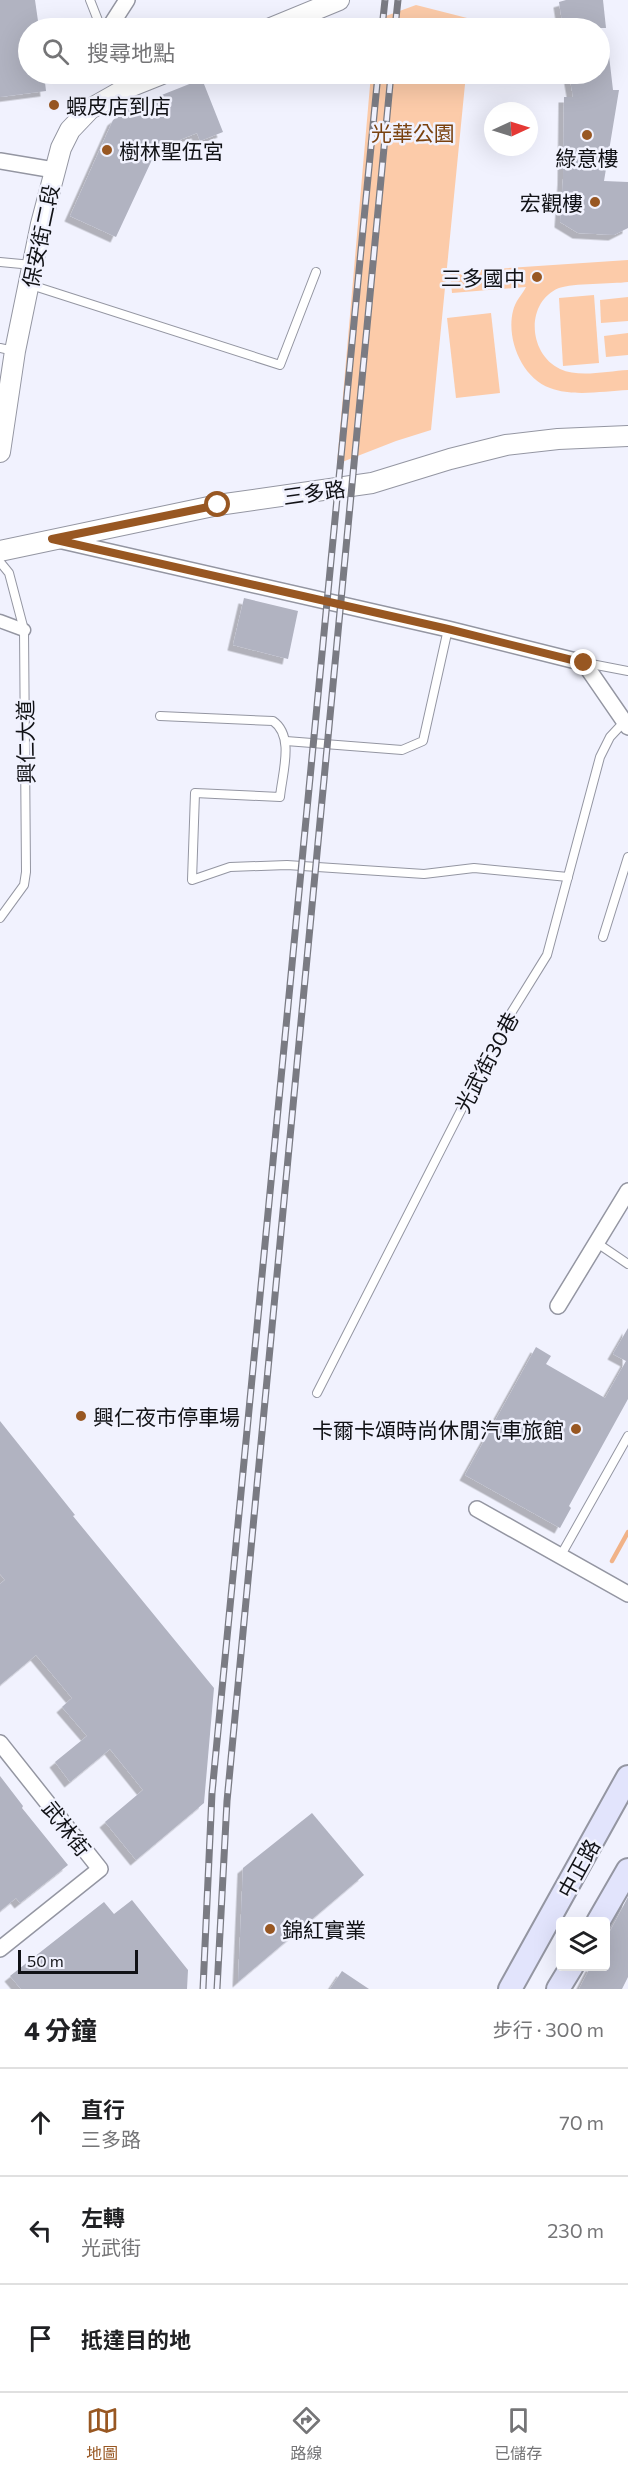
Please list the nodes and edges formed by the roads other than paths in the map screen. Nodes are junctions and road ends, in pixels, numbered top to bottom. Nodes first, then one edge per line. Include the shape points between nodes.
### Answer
1 (90, 0) edge
2 (127, 0) edge
3 (339, 0) edge
4 (97, 18) edge
5 (115, 18) edge
6 (295, 18) edge
7 (121, 84) edge
8 (0, 161) edge
9 (54, 170) junction
10 (0, 262) edge
11 (316, 272) dead end
12 (31, 275) junction
13 (8, 350) edge
14 (628, 436) edge
15 (0, 452) edge
16 (52, 539) junction
17 (0, 551) edge
18 (0, 562) edge
19 (0, 621) edge
20 (448, 629) junction
21 (24, 630) junction
22 (584, 663) junction
23 (628, 670) edge
24 (160, 716) dead end
25 (626, 724) edge
26 (286, 741) junction
27 (628, 857) edge
28 (568, 876) junction
29 (0, 918) edge
30 (603, 937) dead end
31 (628, 1191) edge
32 (597, 1243) junction
33 (628, 1264) edge
34 (558, 1306) dead end
35 (317, 1393) dead end
36 (628, 1436) edge
37 (477, 1509) dead end
38 (561, 1554) junction
39 (628, 1594) edge
40 (0, 1743) edge
41 (628, 1777) edge
42 (628, 1870) edge
43 (601, 1917) edge
44 (0, 1949) edge
45 (569, 1971) edge
46 (510, 1989) edge
47 (558, 1989) edge

1 - 4 lane
2 - 5 street
3 - 6 street
7 - 9 street, 保安街二段 via 80,118 65,139
8 - 9 street
9 - 12 street, 保安街二段
10 - 12 lane
11 - 12 lane via 280,365
12 - 13 street, 保安街二段
13 - 15 street, 保安街二段
14 - 16 street, 三多路 via 506,445 372,483 218,505
16 - 17 street, 三多路
16 - 20 street
18 - 21 lane, 興仁大道 via 9,573
19 - 21 street
20 - 22 street
20 - 26 lane via 423,741 402,750
21 - 29 lane, 興仁大道 via 26,872 24,885
22 - 23 lane
22 - 25 street
24 - 26 lane via 273,721 282,727
25 - 28 lane, 光武街30巷 via 610,737 600,757
26 - 28 lane via 280,797 195,793 192,880 230,867 287,865 424,874 474,868
27 - 30 lane
28 - 35 lane, 光武街30巷 via 547,955 508,1018
31 - 32 street
32 - 33 lane
32 - 34 street
36 - 38 lane
37 - 38 street
38 - 39 street
40 - 44 street, 武林街 via 100,1869
41 - 46 main road, 中正路
42 - 43 main road, 中正路
45 - 47 main road

